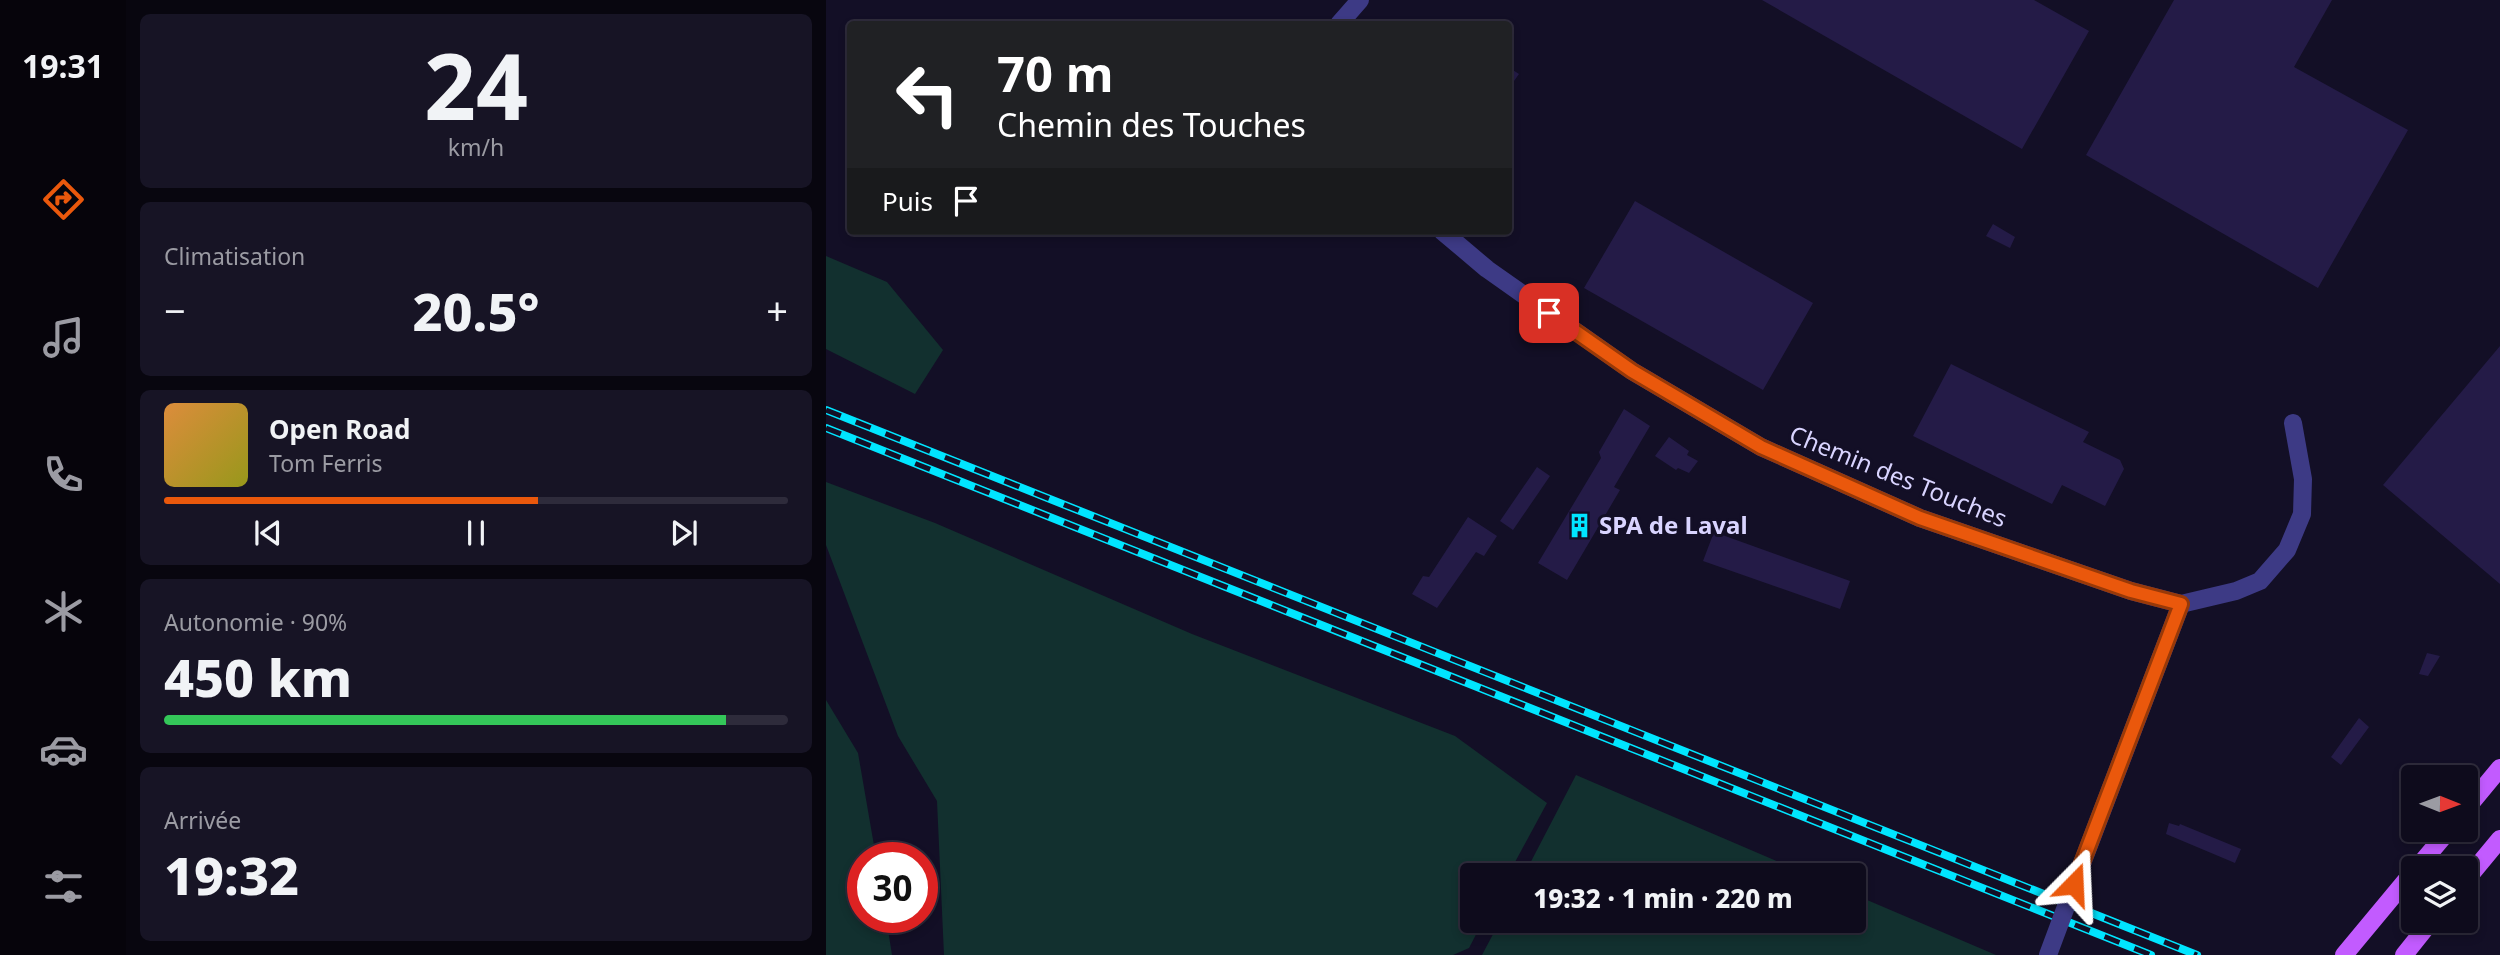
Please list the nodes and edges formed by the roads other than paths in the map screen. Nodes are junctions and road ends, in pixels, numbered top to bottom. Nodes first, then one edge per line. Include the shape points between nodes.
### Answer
1 (1360, 0) edge
2 (1342, 21) edge
3 (1447, 235) edge
4 (2293, 423) dead end
5 (2181, 604) junction
6 (2500, 768) edge
7 (2478, 795) edge
8 (2500, 839) edge
9 (2439, 842) edge
10 (2427, 856) edge
11 (2478, 866) edge
12 (2401, 887) edge
13 (2422, 933) edge
14 (2048, 955) edge
15 (2344, 955) edge
16 (2404, 955) edge

1 - 2 street
3 - 5 street, Chemin des Touches via 1632,371 1761,447 1920,518
4 - 5 street, Chemin des Touches via 2303,479 2302,514 2287,551 2260,581
5 - 14 street, bridge
6 - 7 main road
8 - 11 main road
9 - 10 main road
12 - 15 main road
13 - 16 main road

